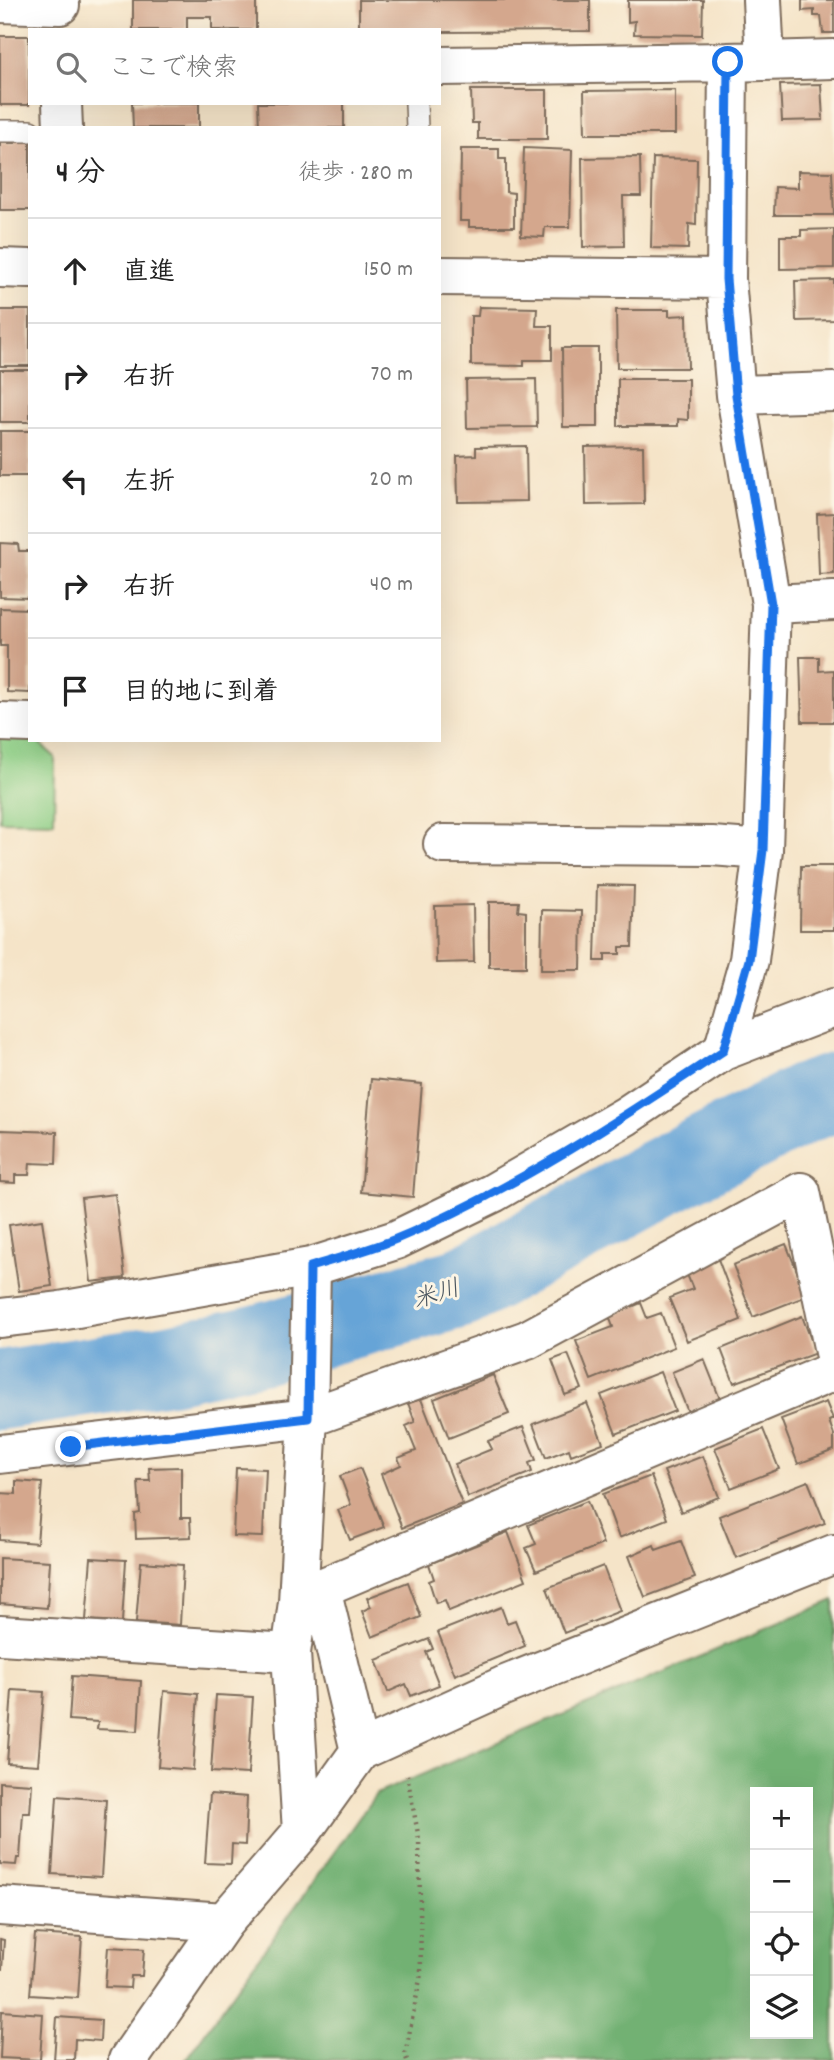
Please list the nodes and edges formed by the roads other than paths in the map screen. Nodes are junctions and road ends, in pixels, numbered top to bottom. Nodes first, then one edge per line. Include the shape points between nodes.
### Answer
1 (762, 0) edge
2 (0, 3) edge
3 (60, 12) edge
4 (834, 59) edge
5 (747, 62) junction
6 (441, 66) edge
7 (62, 105) edge
8 (416, 105) edge
9 (63, 126) edge
10 (416, 126) edge
11 (0, 131) edge
12 (28, 131) edge
13 (0, 268) edge
14 (28, 269) edge
15 (441, 276) edge
16 (726, 279) junction
17 (834, 392) edge
18 (736, 395) junction
19 (834, 601) edge
20 (771, 604) junction
21 (0, 722) edge
22 (28, 723) edge
23 (443, 844) dead end
24 (763, 850) junction
25 (834, 1008) edge
26 (723, 1051) junction
27 (310, 1276) junction
28 (0, 1318) edge
29 (834, 1352) edge
30 (834, 1371) edge
31 (308, 1406) junction
32 (0, 1454) edge
33 (834, 1554) edge
34 (309, 1595) junction
35 (0, 1634) edge
36 (291, 1653) junction
37 (360, 1751) junction
38 (302, 1832) junction
39 (0, 1906) edge
40 (224, 1922) junction
41 (128, 2060) edge

1 - 5 street
2 - 3 street
4 - 5 street
5 - 6 street
5 - 16 street
7 - 9 street
8 - 10 lane
11 - 12 lane
13 - 14 street
15 - 16 street
16 - 18 street
17 - 18 street
18 - 20 street
19 - 20 street
20 - 24 street
21 - 22 street
23 - 24 street
24 - 26 street via 749,960
25 - 26 street
26 - 27 street via 626,1116 493,1193
27 - 28 street
27 - 31 street
29 - 31 street via 801,1192 527,1340
30 - 34 street
31 - 32 street
31 - 34 street
33 - 37 street via 503,1685
34 - 36 street
34 - 37 street
35 - 36 street
36 - 38 street
37 - 38 street
38 - 40 street
39 - 40 street
40 - 41 street

